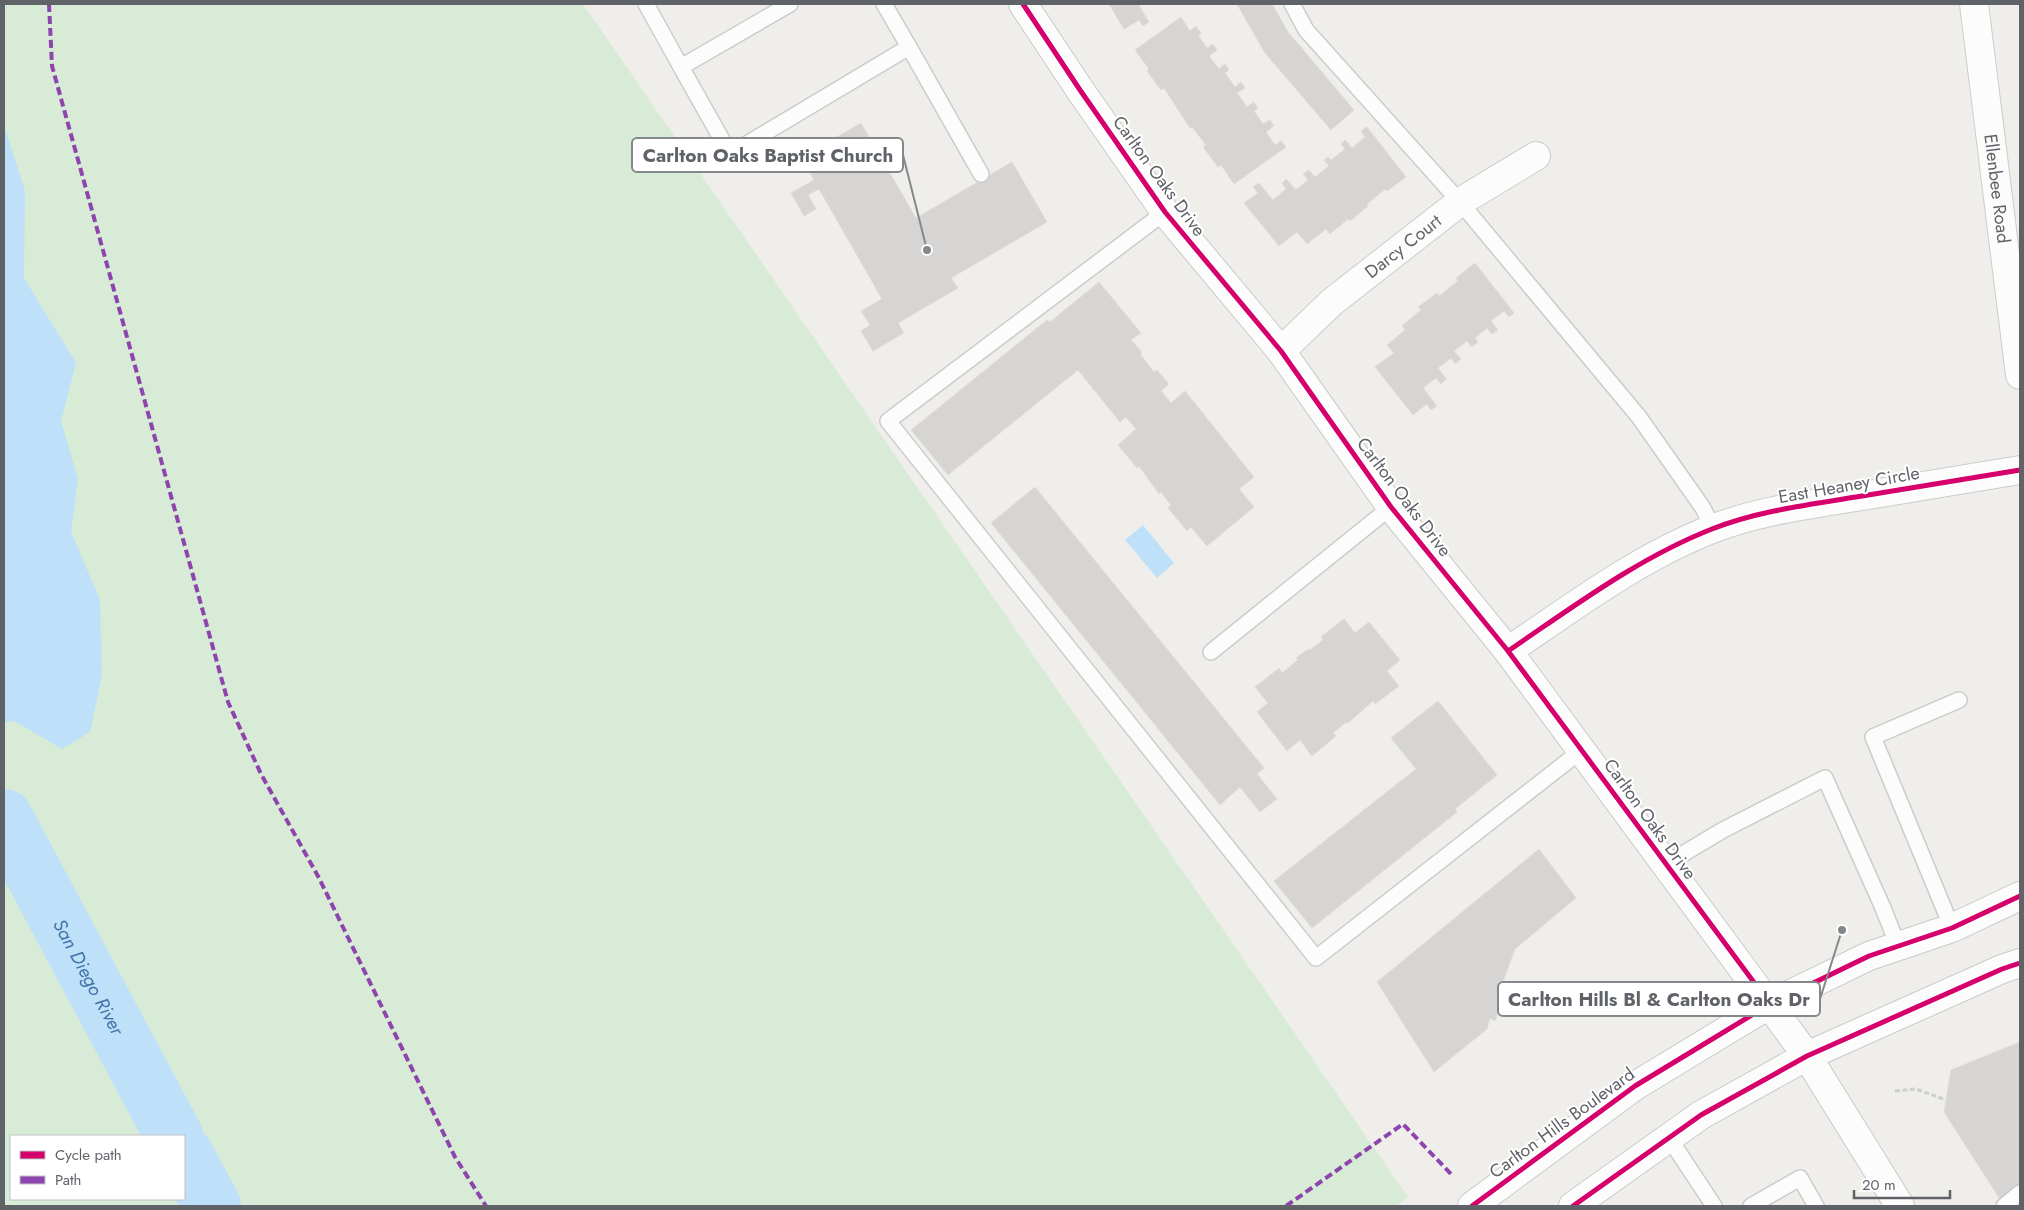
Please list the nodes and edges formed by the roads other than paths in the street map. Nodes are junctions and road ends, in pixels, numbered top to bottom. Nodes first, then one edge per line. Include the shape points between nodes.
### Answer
1 (646, 4) edge
2 (790, 4) edge
3 (884, 4) edge
4 (1023, 4) edge
5 (1292, 4) edge
6 (1974, 4) edge
7 (909, 47) junction
8 (681, 68) junction
9 (1536, 156) dead end
10 (982, 174) dead end
11 (1460, 202) junction
12 (1166, 212) junction
13 (1281, 351) junction
14 (2020, 375) edge
15 (2020, 470) edge
16 (1391, 507) junction
17 (1713, 529) junction
18 (1508, 651) junction
19 (1210, 652) dead end
20 (1959, 700) dead end
21 (1582, 750) junction
22 (1666, 864) junction
23 (2020, 896) edge
24 (1952, 928) junction
25 (1898, 946) junction
26 (2020, 963) edge
27 (1770, 1004) junction
28 (1807, 1056) junction
29 (1669, 1138) junction
30 (2020, 1192) edge
31 (1472, 1206) edge
32 (1573, 1206) edge
33 (1714, 1206) edge
34 (1752, 1206) edge
35 (1816, 1206) edge
36 (1900, 1206) edge
37 (2004, 1206) edge

1 - 8 lane
2 - 8 lane
3 - 7 lane
4 - 12 main road, Carlton Oaks Drive
5 - 11 lane via 1306,30
6 - 14 main road, Ellenbee Road
7 - 8 lane via 730,154
7 - 10 lane
9 - 11 main road, Darcy Court
11 - 13 main road, Darcy Court via 1332,302
11 - 17 lane via 1639,417 1703,508
12 - 13 main road, Carlton Oaks Drive
12 - 21 lane via 888,421 1316,958
13 - 16 main road, Carlton Oaks Drive
15 - 17 main road, East Heaney Circle via 1791,507
16 - 18 main road, Carlton Oaks Drive
16 - 19 lane
17 - 18 main road, East Heaney Circle via 1640,564
18 - 21 main road, Carlton Oaks Drive
20 - 24 lane via 1873,737
21 - 22 main road, Carlton Oaks Drive
22 - 25 lane via 1723,830 1825,778
22 - 27 main road, Carlton Oaks Drive
23 - 24 main road, Carlton Hills Boulevard
24 - 25 main road, Carlton Hills Boulevard
25 - 27 main road, Carlton Hills Boulevard via 1869,956
26 - 28 main road
27 - 28 main road, Carlton Oaks Drive
27 - 31 main road, Carlton Hills Boulevard via 1635,1086
28 - 29 main road via 1701,1115
28 - 36 main road, Carlton Oaks Drive
29 - 32 main road
29 - 33 lane
30 - 37 lane
34 - 35 lane via 1800,1178

